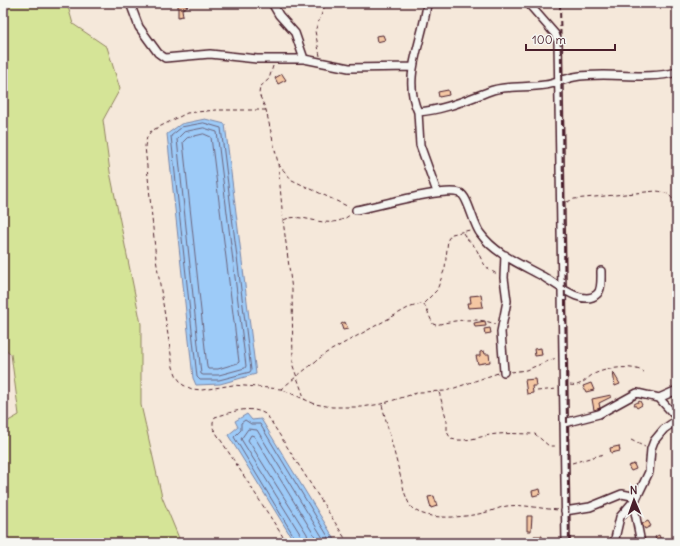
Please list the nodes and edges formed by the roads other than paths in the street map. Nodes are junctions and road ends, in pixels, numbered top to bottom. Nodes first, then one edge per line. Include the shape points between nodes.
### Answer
1 (130, 3) edge
2 (272, 3) edge
3 (427, 3) edge
4 (528, 3) edge
5 (304, 59) junction
6 (412, 67) junction
7 (677, 72) edge
8 (560, 82) junction
9 (418, 112) junction
10 (437, 192) junction
11 (356, 210) road end
12 (505, 255) junction
13 (601, 271) dead end
14 (562, 290) junction
15 (504, 372) dead end
16 (677, 390) edge
17 (660, 398) junction
18 (677, 419) edge
19 (564, 423) junction
20 (635, 500) junction
21 (565, 511) junction
22 (566, 543) edge
23 (614, 543) edge
24 (641, 543) edge

1 - 5 street via 139,27 158,53 165,58 210,54 274,60
2 - 5 street via 279,16 295,33
3 - 6 street via 421,42
4 - 8 street via 558,41
5 - 6 street via 349,68
6 - 9 street via 413,96
7 - 8 street via 649,76 585,76
8 - 9 street via 494,90 457,105
8 - 14 street
9 - 10 street via 420,145
10 - 11 street
10 - 12 street via 462,194 466,197 476,226 492,246
12 - 14 street
12 - 15 street via 507,301 501,327
13 - 14 street via 599,291 596,295 584,297
14 - 19 street
16 - 17 street
17 - 18 street
17 - 19 street via 637,393 599,414
18 - 20 street via 664,429 651,449 649,472
19 - 21 street
20 - 21 street via 622,494 590,507
20 - 23 street via 620,517
20 - 24 street
21 - 22 street

